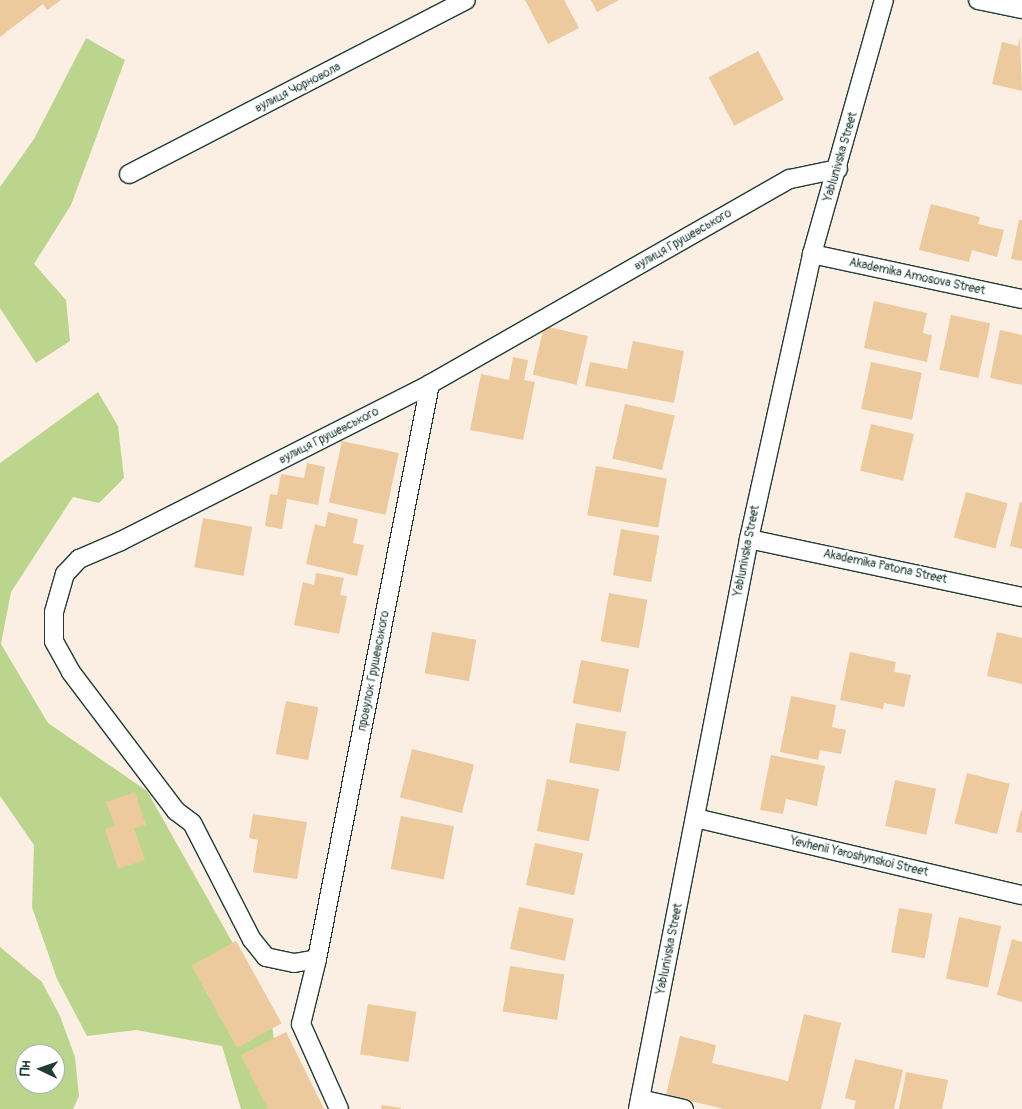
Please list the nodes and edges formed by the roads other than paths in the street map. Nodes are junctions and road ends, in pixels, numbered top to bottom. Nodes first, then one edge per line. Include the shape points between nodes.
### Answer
1 (466, 0) edge
2 (884, 0) edge
3 (978, 0) edge
4 (1022, 9) edge
5 (838, 169) junction
6 (129, 174) dead end
7 (812, 254) junction
8 (1022, 299) edge
9 (430, 384) junction
10 (748, 539) junction
11 (1022, 597) edge
12 (696, 818) junction
13 (1022, 895) edge
14 (317, 959) junction
15 (639, 1104) edge
16 (339, 1109) edge
17 (684, 1109) edge

1 - 6 street, вулиця Чорновола
2 - 5 street, Yablunivska Street
3 - 4 street
5 - 7 street, Yablunivska Street
5 - 9 street, вулиця Грушевського via 790,179
7 - 8 street, Akademika Amosova Street
7 - 10 street, Yablunivska Street
9 - 14 street, провулок Грушевського
9 - 14 street, вулиця Грушевського via 121,541 79,559 65,574 54,612 54,641 71,672 176,811 192,823 252,940 266,957 294,962
10 - 11 street, Akademika Patona Street
10 - 12 street, Yablunivska Street
12 - 13 street, Yevhenii Yaroshynskoi Street
12 - 15 street, Yablunivska Street
14 - 16 street, провулок Грушевського via 301,1024
15 - 17 street

